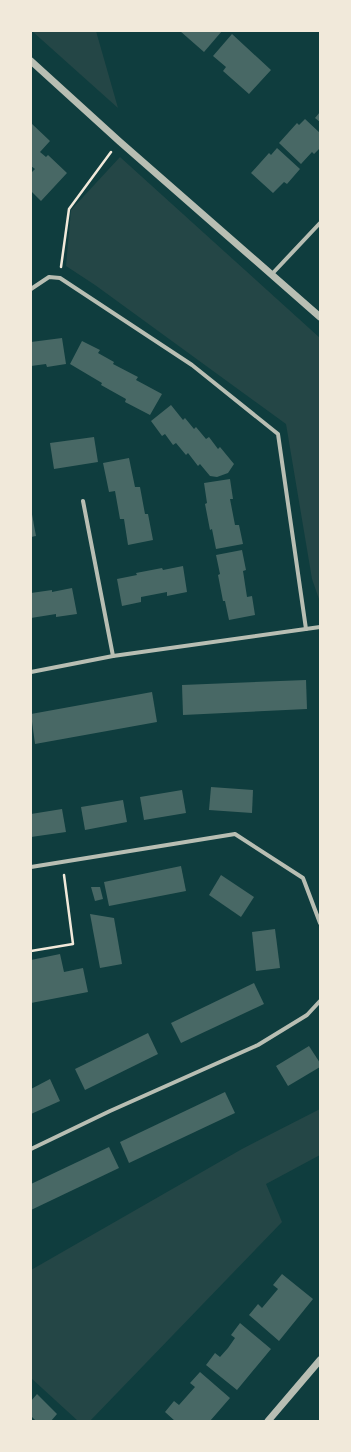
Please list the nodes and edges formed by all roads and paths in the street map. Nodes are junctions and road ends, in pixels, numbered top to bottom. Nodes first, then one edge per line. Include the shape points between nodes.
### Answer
1 (31, 61) edge
2 (119, 141) junction
3 (320, 223) edge
4 (272, 274) junction
5 (60, 278) junction
6 (31, 289) edge
7 (320, 317) edge
8 (83, 501) dead end
9 (320, 627) edge
10 (306, 629) junction
11 (113, 656) junction
12 (31, 672) edge
13 (62, 862) junction
14 (31, 867) edge
15 (320, 923) edge
16 (31, 951) edge
17 (320, 1001) edge
18 (31, 1149) edge
19 (320, 1360) edge
20 (268, 1421) edge

1 - 2 street
2 - 4 street
2 - 5 path via 69,209
3 - 4 street
4 - 7 street
5 - 6 street via 49,277
5 - 10 street via 192,365 278,434
8 - 11 street
9 - 10 street
10 - 11 street
11 - 12 street
13 - 14 street
13 - 15 street via 235,834 303,878
13 - 16 path via 73,944
17 - 18 street via 307,1015 258,1045
19 - 20 street

